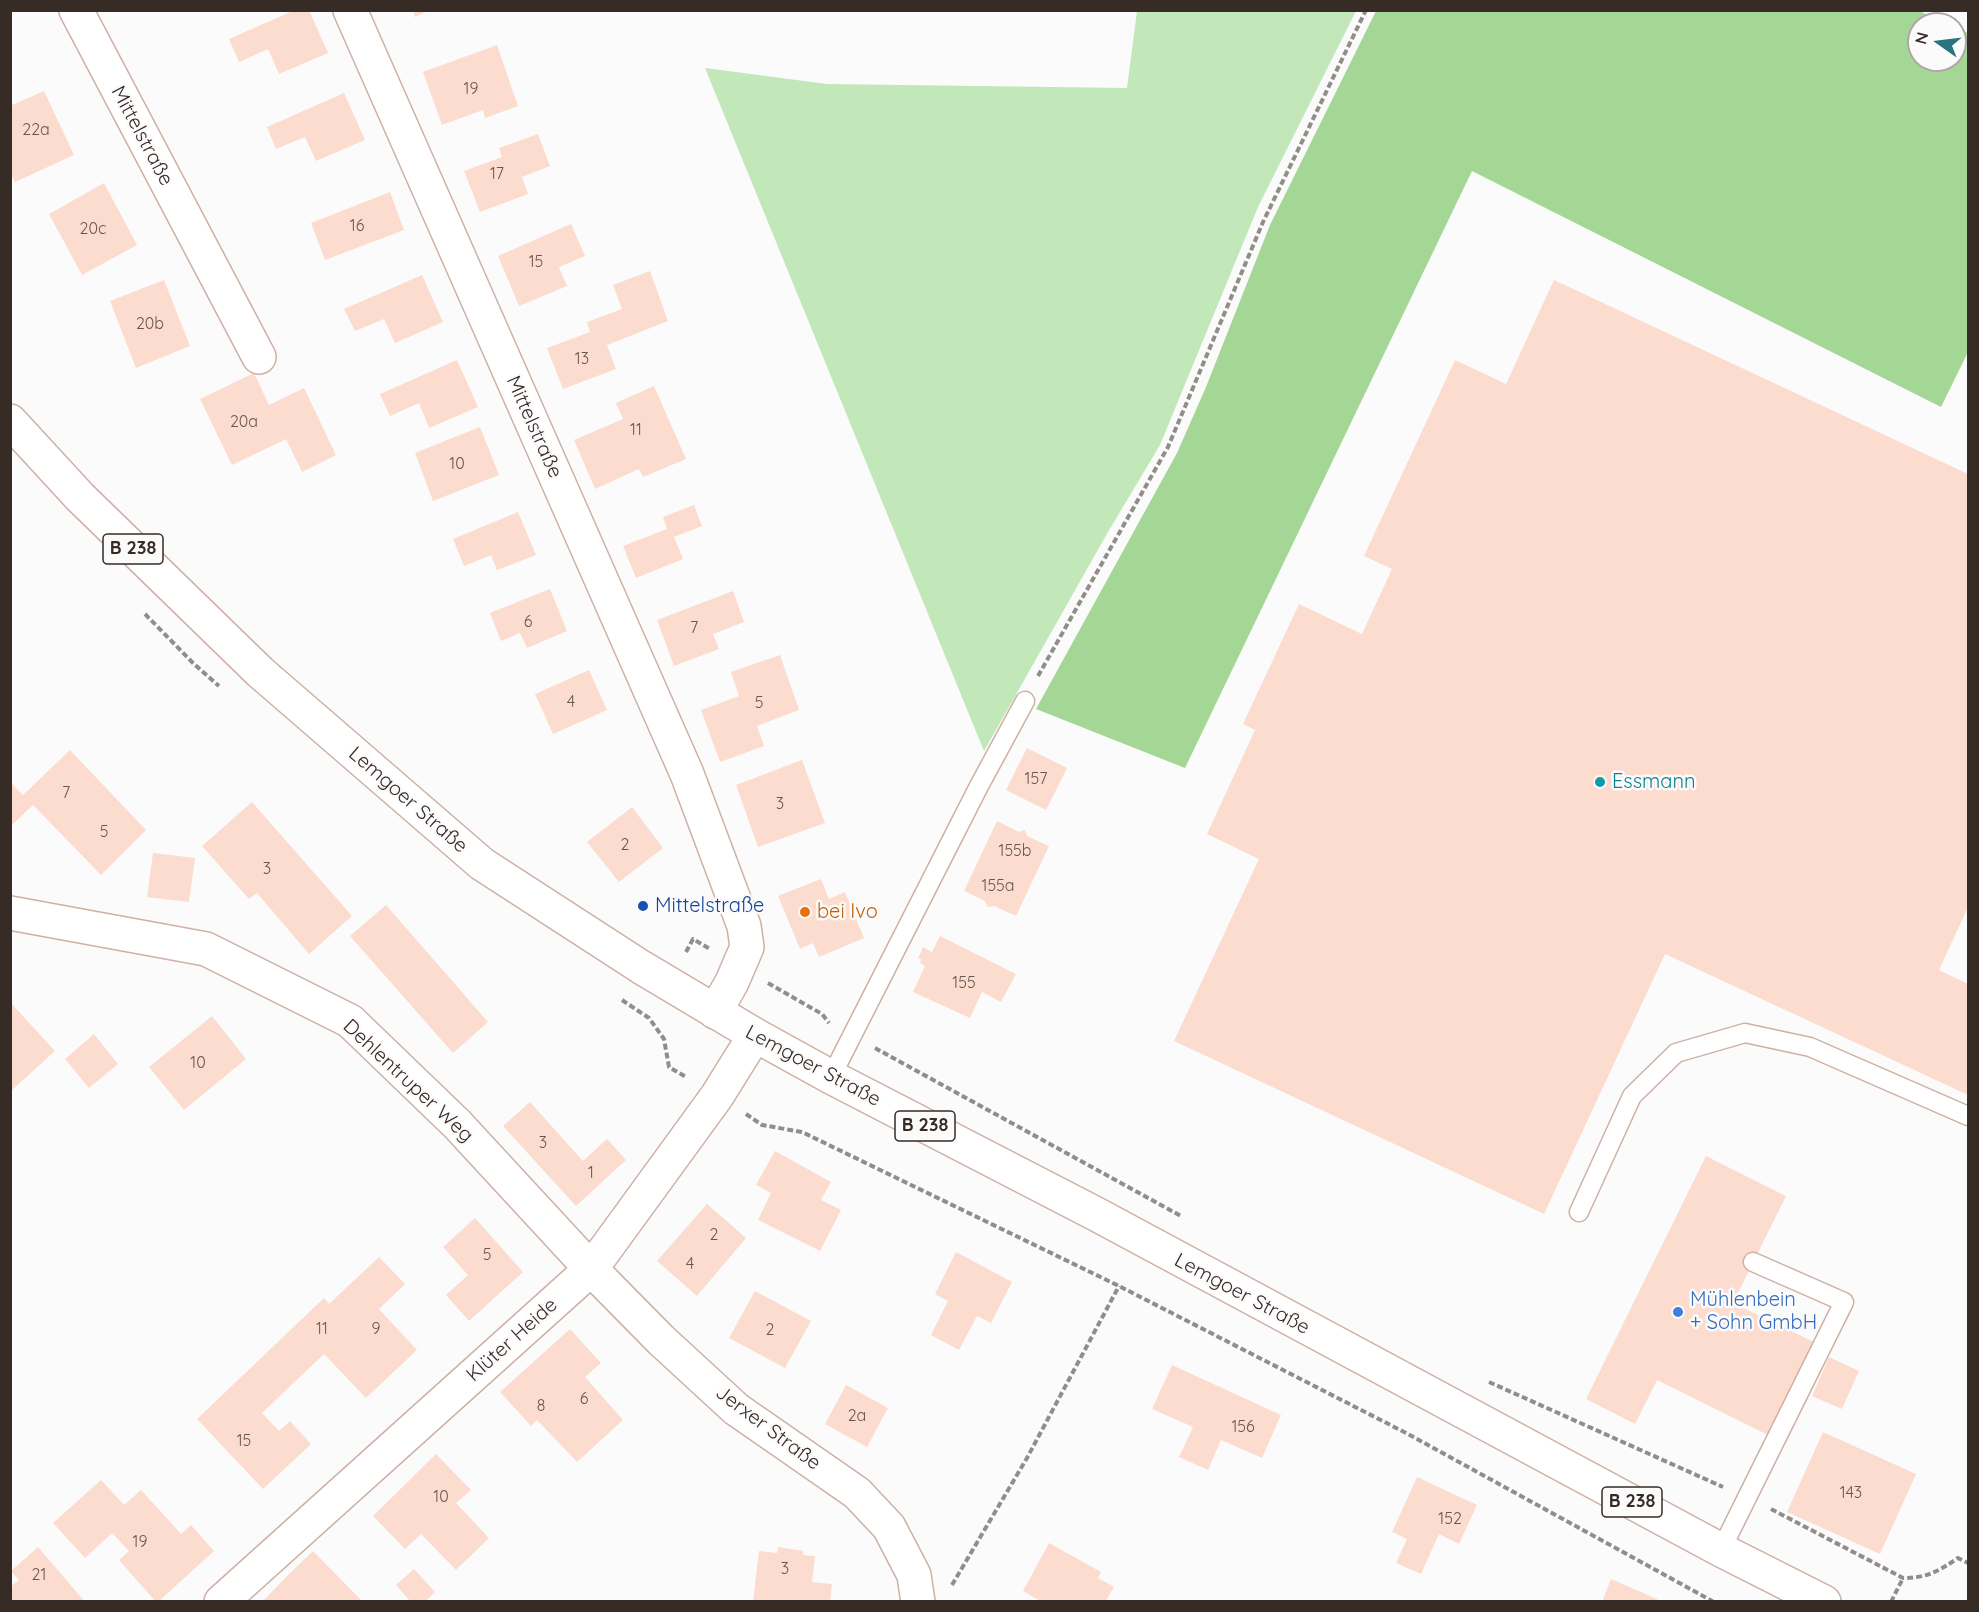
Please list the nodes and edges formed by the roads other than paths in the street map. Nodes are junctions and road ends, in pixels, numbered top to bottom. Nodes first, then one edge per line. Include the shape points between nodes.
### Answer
1 (76, 10) edge
2 (350, 10) edge
3 (258, 357) dead end
4 (10, 421) edge
5 (1024, 701) road end
6 (10, 913) edge
7 (715, 1012) junction
8 (754, 1035) junction
9 (831, 1077) junction
10 (1968, 1116) edge
11 (1579, 1212) dead end
12 (1754, 1262) dead end
13 (591, 1269) junction
14 (1721, 1550) junction
15 (221, 1602) edge
16 (918, 1602) edge
17 (1824, 1602) edge

1 - 3 street, Mittelstraße
2 - 7 street, Mittelstraße via 687,774 744,926 747,947
4 - 7 street, Lemgoer Straße / B 238 via 80,497 260,672 482,864
5 - 9 lane
6 - 13 street, Dehlentruper Weg via 206,949 350,1022 457,1124
7 - 8 street, Lemgoer Straße / B 238
8 - 9 street, Lemgoer Straße / B 238
8 - 13 street, Klüter Heide via 717,1096
9 - 14 street, Lemgoer Straße / B 238 via 1096,1214
10 - 11 lane via 1810,1047 1745,1033 1676,1053 1632,1096
12 - 14 lane via 1844,1302
13 - 15 street, Klüter Heide
13 - 16 street, Jerxer Straße via 736,1408 857,1493 889,1527 914,1575
14 - 17 street, Lemgoer Straße / B 238

